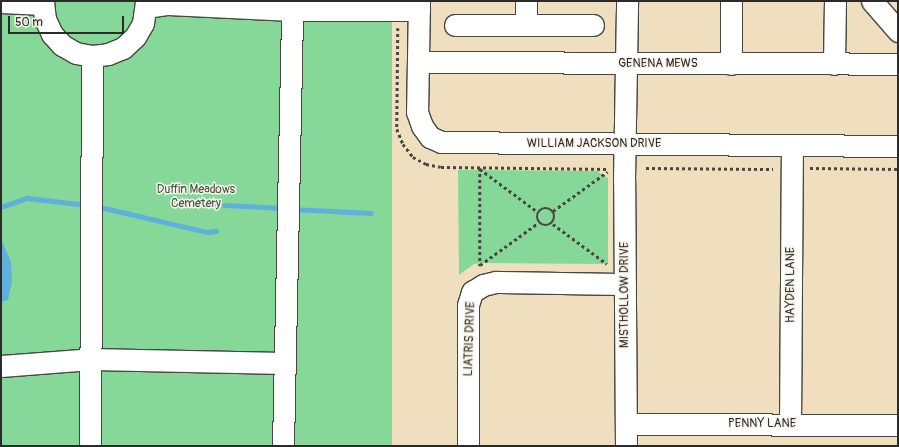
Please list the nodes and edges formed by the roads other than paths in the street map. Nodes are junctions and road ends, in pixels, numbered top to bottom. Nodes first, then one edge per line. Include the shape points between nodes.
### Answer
1 (526, 1) edge
2 (627, 1) edge
3 (731, 1) edge
4 (835, 1) edge
5 (872, 1) edge
6 (1, 2) edge
7 (43, 2) edge
8 (146, 4) edge
9 (419, 5) edge
10 (292, 10) junction
11 (455, 25) dead end
12 (526, 25) junction
13 (593, 25) dead end
14 (898, 31) edge
15 (92, 56) junction
16 (418, 62) junction
17 (627, 64) junction
18 (731, 64) junction
19 (834, 64) junction
20 (898, 64) edge
21 (626, 144) junction
22 (792, 145) junction
23 (898, 146) edge
24 (625, 284) junction
25 (91, 359) junction
26 (284, 363) junction
27 (1, 366) edge
28 (626, 424) junction
29 (790, 424) junction
30 (898, 425) edge
31 (90, 446) edge
32 (283, 446) edge
33 (468, 446) edge
34 (626, 446) edge

1 - 12 street
2 - 17 street, MISTHOLLOW DRIVE
3 - 18 street
4 - 19 street
5 - 14 street
6 - 7 street
7 - 15 street via 45,19 52,34 62,45 76,53
8 - 10 street
8 - 15 street via 143,23 135,37 113,52
9 - 10 street
9 - 16 street, WILLIAM JACKSON DRIVE
10 - 26 street
11 - 12 street
12 - 13 street
15 - 25 street
16 - 17 street, GENENA MEWS
16 - 21 street, WILLIAM JACKSON DRIVE via 418,112 422,126 430,137 441,142
17 - 18 street, GENENA MEWS
17 - 21 street, MISTHOLLOW DRIVE
18 - 19 street, GENENA MEWS
19 - 20 street, GENENA MEWS
21 - 22 street, WILLIAM JACKSON DRIVE
21 - 24 street, MISTHOLLOW DRIVE
22 - 23 street, WILLIAM JACKSON DRIVE
22 - 29 street, HAYDEN LANE
24 - 28 street, MISTHOLLOW DRIVE
24 - 33 street, LIATRIS DRIVE via 496,282 483,285 472,292 468,305
25 - 26 street
25 - 27 street
25 - 31 street
26 - 32 street
28 - 29 street, PENNY LANE
28 - 34 street, MISTHOLLOW DRIVE
29 - 30 street, PENNY LANE

